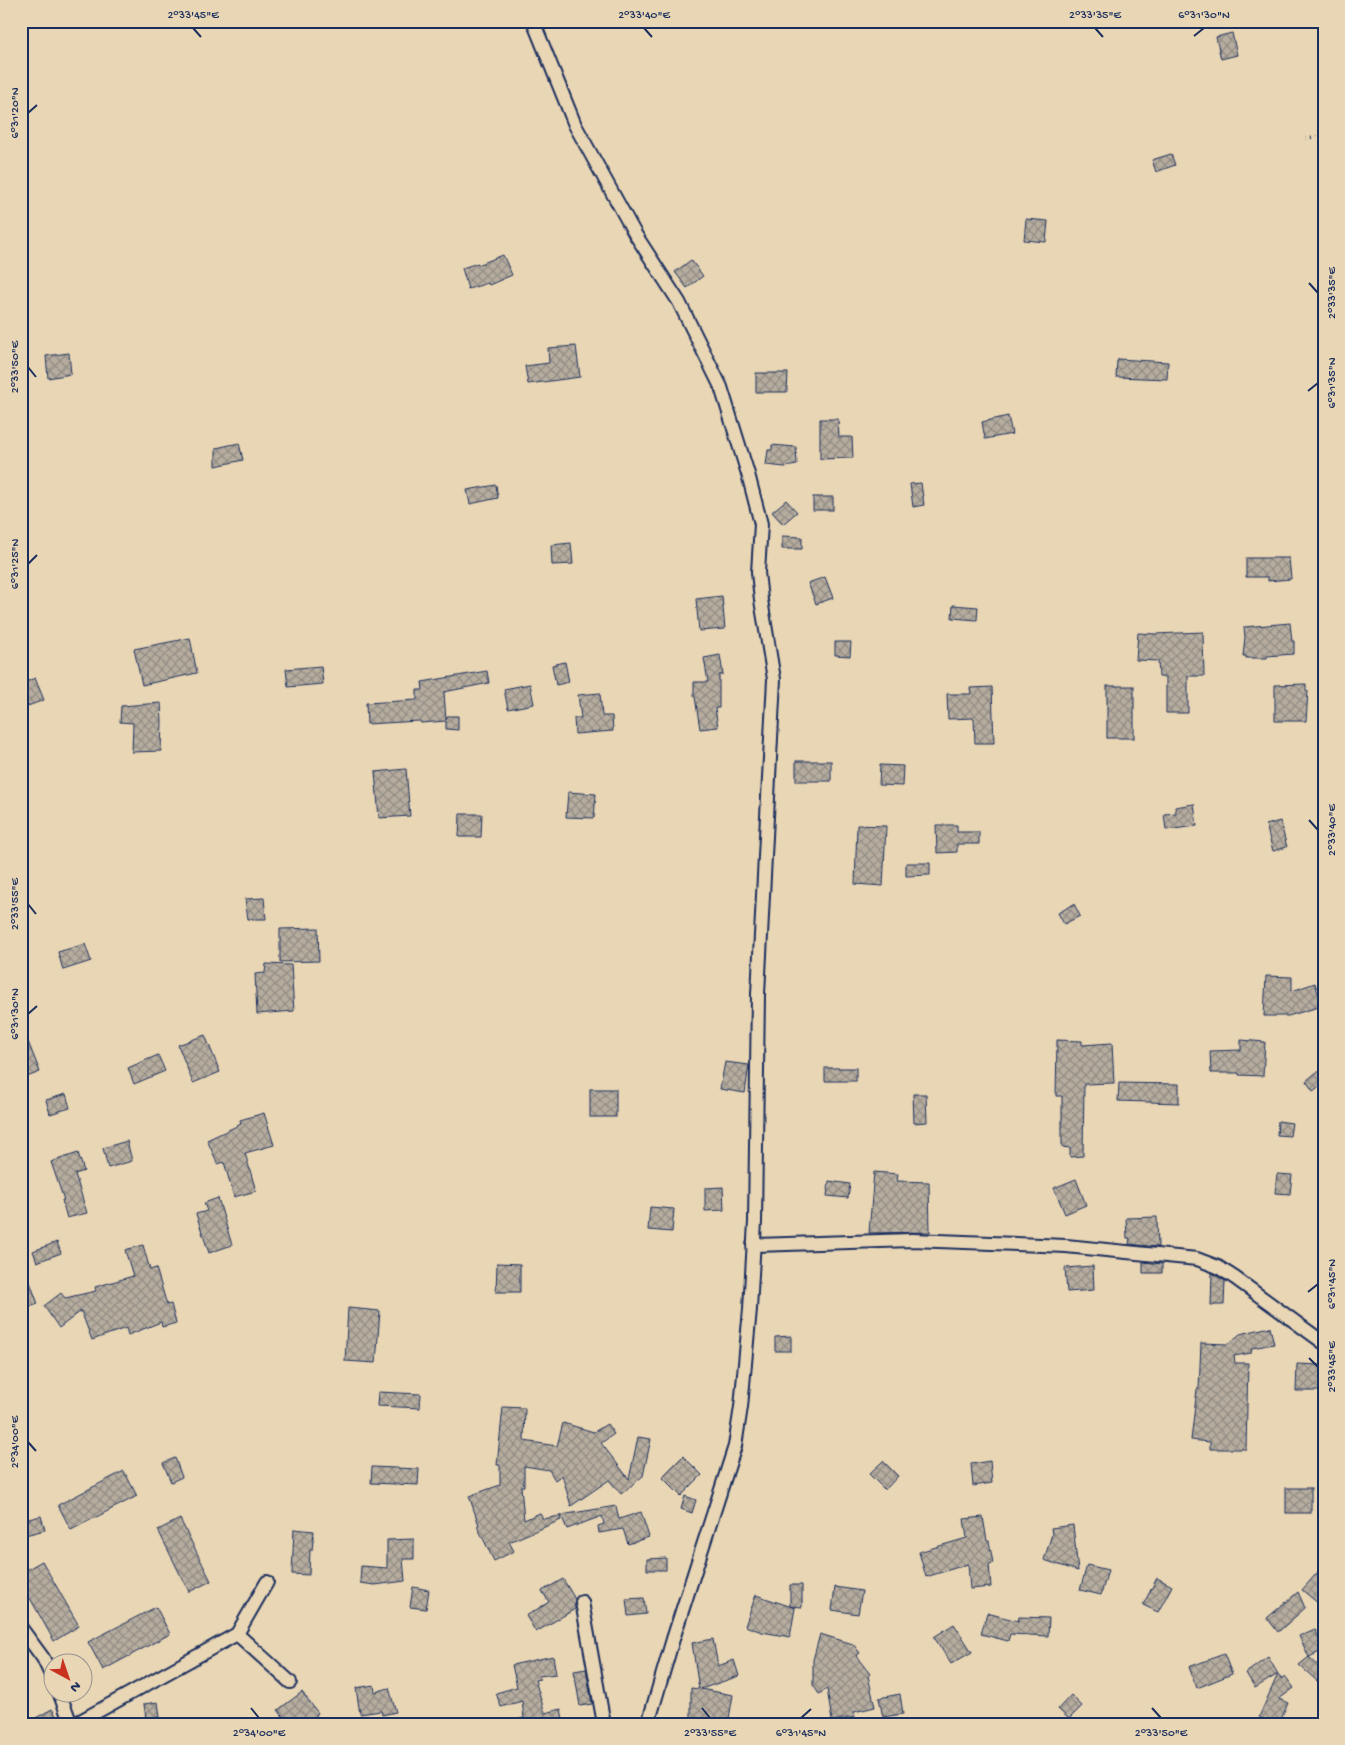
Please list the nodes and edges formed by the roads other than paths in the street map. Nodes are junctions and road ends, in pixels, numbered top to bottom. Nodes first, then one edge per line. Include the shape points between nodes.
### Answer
1 (533, 21) edge
2 (753, 1246) junction
3 (1324, 1343) edge
4 (267, 1582) dead end
5 (582, 1602) dead end
6 (21, 1628) edge
7 (237, 1634) junction
8 (25, 1638) edge
9 (42, 1657) edge
10 (290, 1682) dead end
11 (63, 1702) edge
12 (71, 1724) edge
13 (76, 1724) edge
14 (604, 1724) edge
15 (648, 1724) edge

1 - 2 street via 576,125 635,234 679,302 721,387 760,524 758,572 774,679 758,994
2 - 3 street via 912,1240 1066,1246 1197,1259 1235,1278
2 - 15 street via 735,1446
4 - 7 street
5 - 14 street
6 - 8 street
7 - 10 street
7 - 13 street
8 - 9 street
11 - 12 street

